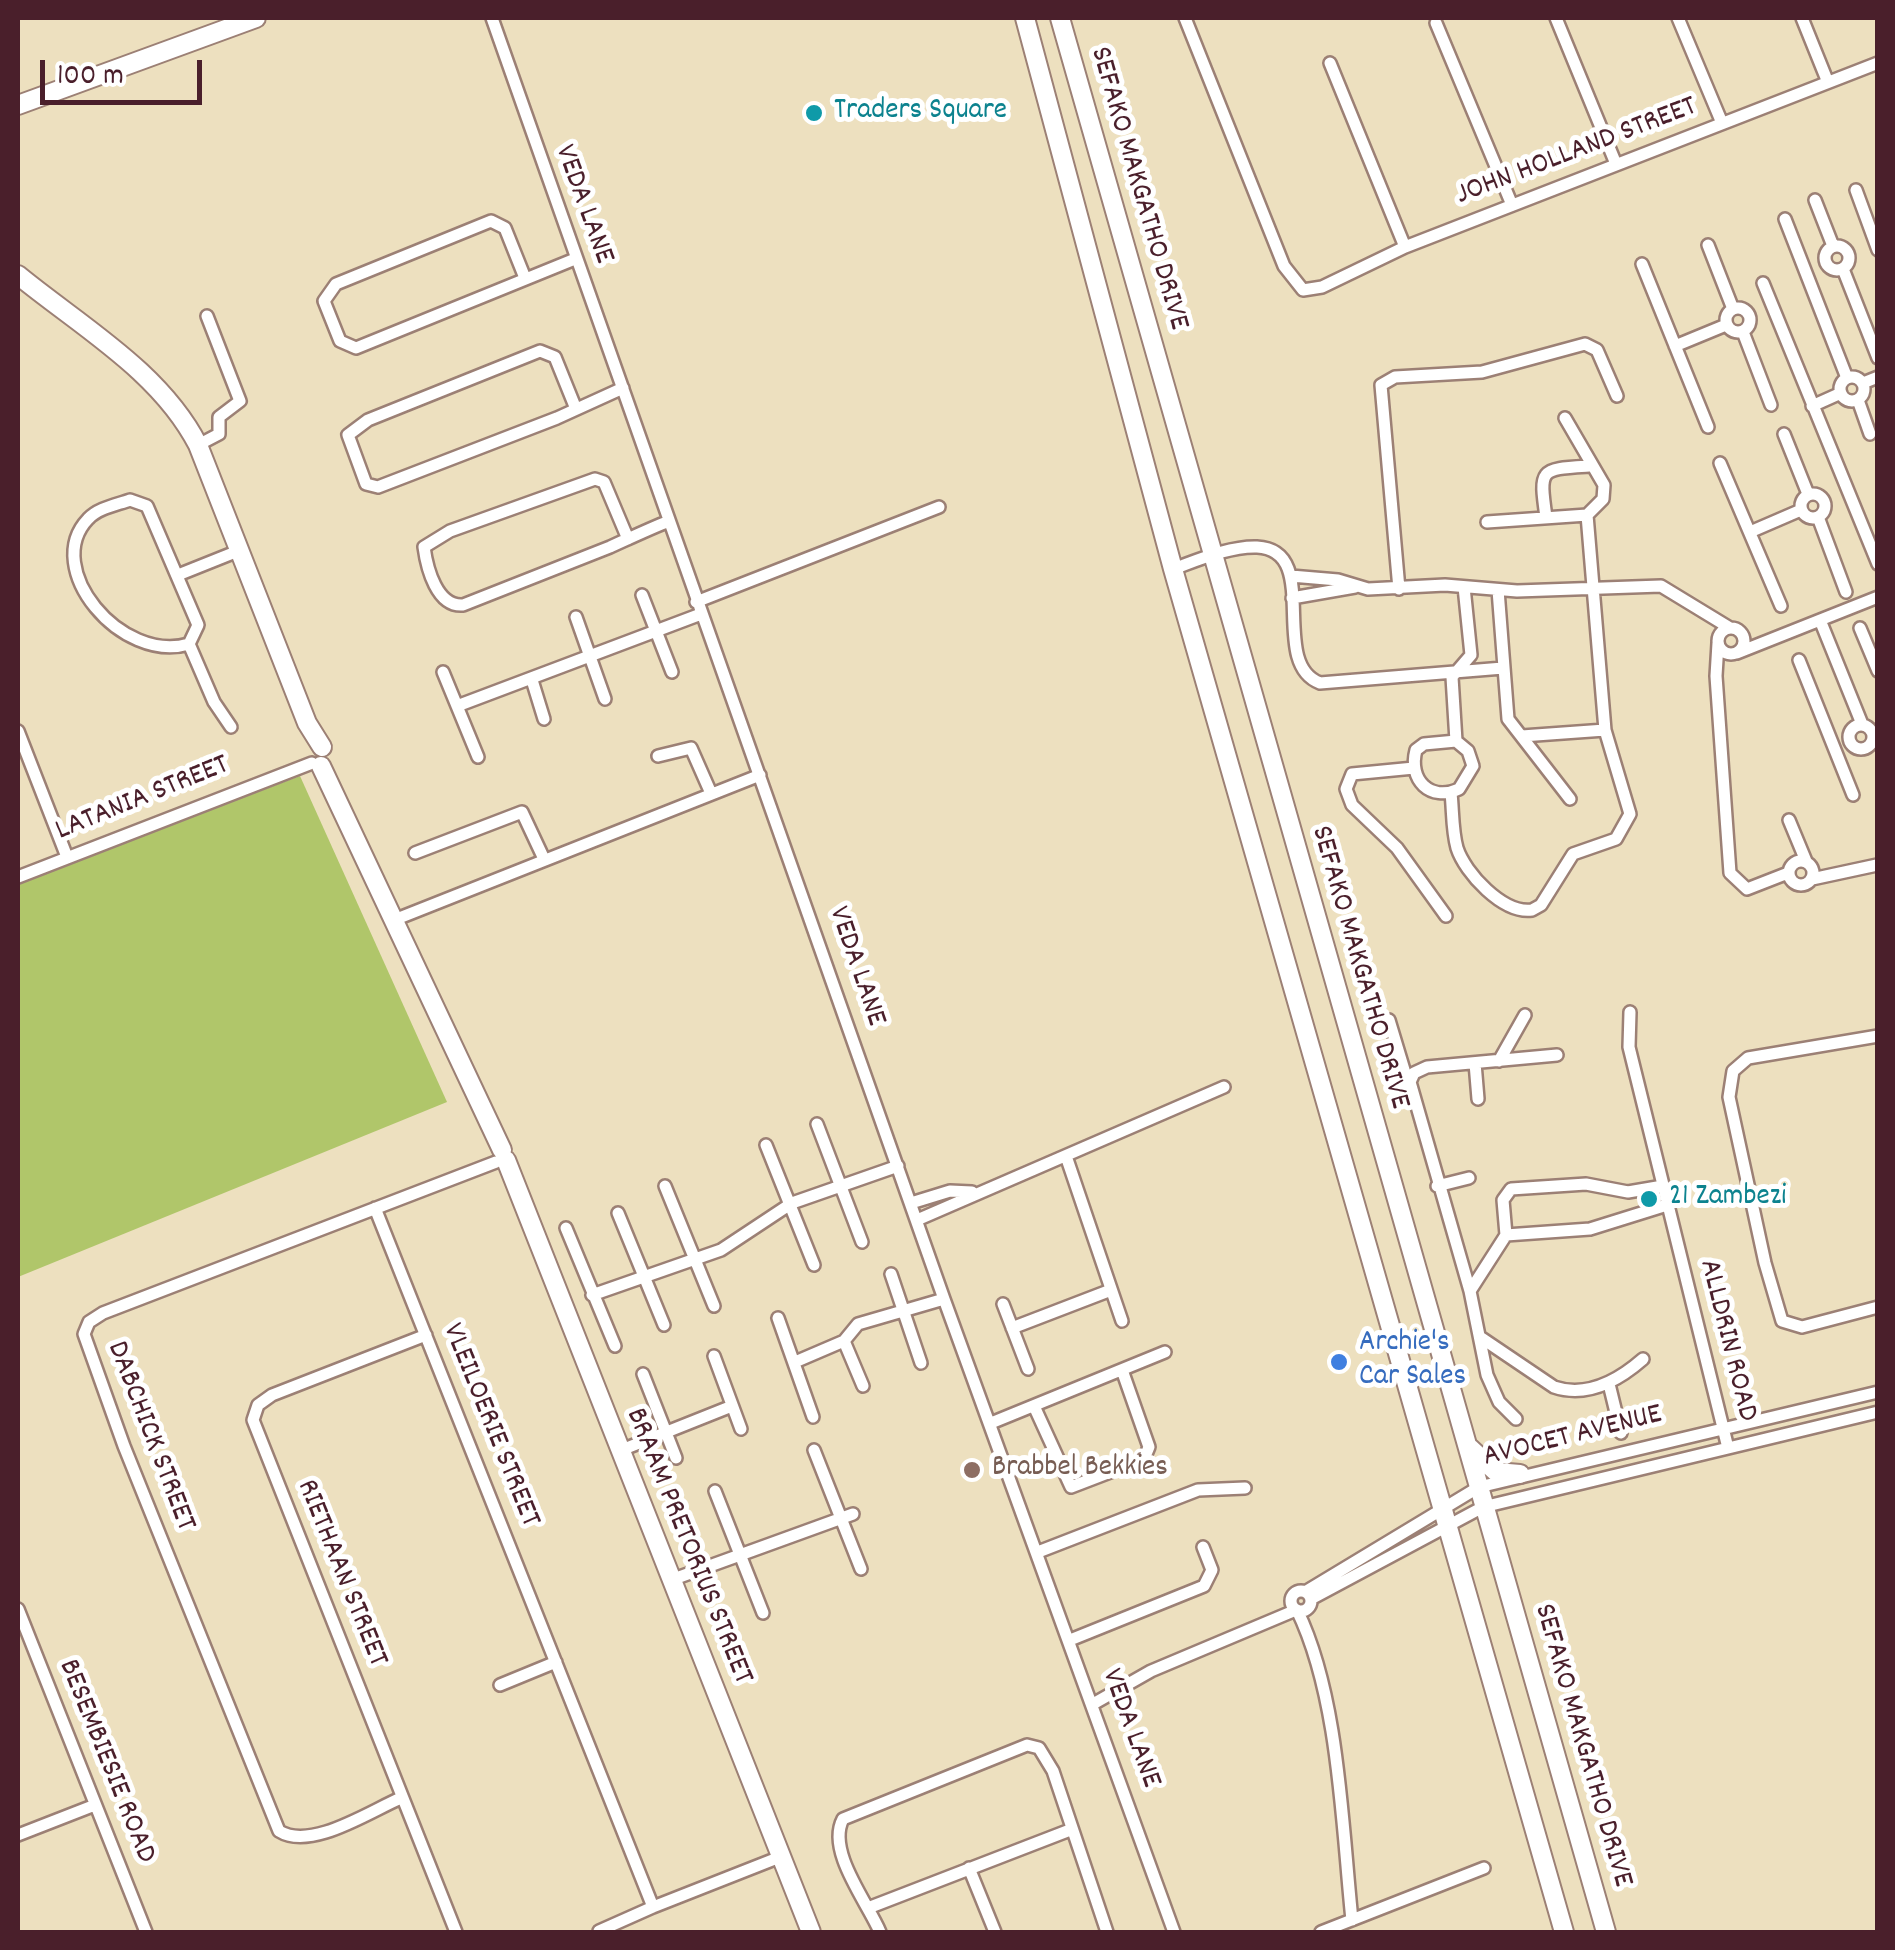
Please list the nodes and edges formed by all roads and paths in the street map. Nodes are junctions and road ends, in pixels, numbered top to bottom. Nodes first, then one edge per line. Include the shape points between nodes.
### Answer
1 (256, 18) edge
2 (492, 18) edge
3 (1024, 18) edge
4 (1060, 18) edge
5 (1185, 18) edge
6 (1556, 18) edge
7 (1678, 18) edge
8 (1802, 18) edge
9 (1436, 23) dead end
10 (1330, 63) dead end
11 (1878, 63) edge
12 (1827, 80) junction
13 (18, 105) edge
14 (1722, 123) junction
15 (1616, 164) junction
16 (1856, 190) dead end
17 (1815, 200) dead end
18 (1512, 205) junction
19 (1785, 219) dead end
20 (1708, 245) dead end
21 (1876, 245) edge
22 (1832, 246) junction
23 (1405, 247) junction
24 (1848, 252) junction
25 (575, 259) junction
26 (1826, 262) junction
27 (1642, 264) dead end
28 (1843, 270) junction
29 (1806, 271) junction
30 (18, 275) edge
31 (525, 278) junction
32 (1763, 283) dead end
33 (1772, 305) junction
34 (1733, 309) junction
35 (207, 316) dead end
36 (1750, 316) junction
37 (1726, 325) junction
38 (1743, 332) junction
39 (1675, 346) junction
40 (1878, 358) edge
41 (1878, 377) edge
42 (1847, 378) junction
43 (1864, 383) junction
44 (623, 388) junction
45 (1841, 393) junction
46 (1616, 396) dead end
47 (1858, 400) junction
48 (1771, 405) dead end
49 (1812, 406) junction
50 (576, 410) junction
51 (1565, 418) dead end
52 (1708, 428) dead end
53 (1784, 434) dead end
54 (1870, 434) dead end
55 (198, 445) junction
56 (1720, 463) dead end
57 (1589, 466) junction
58 (1847, 490) junction
59 (1808, 494) junction
60 (1824, 500) junction
61 (939, 506) dead end
62 (1801, 510) junction
63 (1588, 515) junction
64 (1546, 517) junction
65 (1818, 517) junction
66 (669, 521) junction
67 (1487, 522) dead end
68 (1750, 532) junction
69 (628, 539) junction
70 (238, 551) junction
71 (1212, 555) junction
72 (1878, 564) edge
73 (1173, 569) junction
74 (178, 575) junction
75 (1291, 576) junction
76 (1594, 586) junction
77 (1355, 587) junction
78 (1464, 587) junction
79 (1398, 589) junction
80 (1498, 590) junction
81 (1846, 592) dead end
82 (642, 595) dead end
83 (1878, 597) edge
84 (1292, 598) junction
85 (1781, 606) dead end
86 (698, 608) junction
87 (576, 617) dead end
88 (1820, 620) junction
89 (1860, 628) dead end
90 (657, 632) junction
91 (1722, 635) junction
92 (1744, 638) junction
93 (189, 644) junction
94 (1761, 644) junction
95 (1734, 653) junction
96 (592, 658) junction
97 (1799, 660) dead end
98 (1716, 666) junction
99 (1503, 668) junction
100 (1458, 671) junction
101 (1878, 671) edge
102 (443, 672) dead end
103 (672, 672) dead end
104 (532, 680) junction
105 (605, 700) dead end
106 (457, 706) junction
107 (544, 719) dead end
108 (231, 727) dead end
109 (1871, 728) edge
110 (18, 730) edge
111 (1605, 730) junction
112 (1522, 736) junction
113 (1456, 740) junction
114 (1850, 741) junction
115 (1835, 748) junction
116 (478, 756) dead end
117 (658, 756) dead end
118 (317, 757) junction
119 (1414, 768) junction
120 (760, 775) junction
121 (710, 791) junction
122 (1451, 792) junction
123 (1853, 795) dead end
124 (1570, 799) dead end
125 (1790, 820) dead end
126 (415, 852) dead end
127 (67, 857) junction
128 (544, 860) junction
129 (1806, 861) junction
130 (1877, 865) edge
131 (1788, 873) junction
132 (18, 877) edge
133 (1812, 878) junction
134 (1446, 916) dead end
135 (394, 920) junction
136 (1630, 1012) dead end
137 (1525, 1015) dead end
138 (1390, 1020) dead end
139 (1878, 1036) edge
140 (1557, 1055) dead end
141 (1498, 1061) junction
142 (1475, 1063) junction
143 (1224, 1087) dead end
144 (1411, 1091) junction
145 (1478, 1099) dead end
146 (818, 1124) dead end
147 (766, 1146) dead end
148 (499, 1157) junction
149 (1066, 1159) junction
150 (898, 1166) junction
151 (1469, 1178) dead end
152 (666, 1186) dead end
153 (1437, 1186) junction
154 (1662, 1186) junction
155 (842, 1187) junction
156 (972, 1192) junction
157 (792, 1203) junction
158 (911, 1204) junction
159 (1667, 1205) junction
160 (375, 1208) junction
161 (618, 1212) dead end
162 (917, 1220) junction
163 (566, 1228) dead end
164 (1506, 1235) junction
165 (862, 1242) dead end
166 (695, 1259) junction
167 (1462, 1263) junction
168 (1491, 1264) junction
169 (814, 1265) dead end
170 (891, 1274) dead end
171 (643, 1278) junction
172 (1111, 1290) junction
173 (1470, 1291) junction
174 (592, 1295) junction
175 (944, 1299) junction
176 (1004, 1304) dead end
177 (714, 1306) dead end
178 (1878, 1306) edge
179 (904, 1311) junction
180 (778, 1318) dead end
181 (1122, 1321) dead end
182 (664, 1324) dead end
183 (1012, 1328) junction
184 (426, 1335) junction
185 (1480, 1337) junction
186 (844, 1341) junction
187 (614, 1346) dead end
188 (1165, 1352) dead end
189 (714, 1356) dead end
190 (1643, 1359) dead end
191 (795, 1362) junction
192 (922, 1363) dead end
193 (1028, 1369) dead end
194 (1122, 1370) junction
195 (643, 1374) dead end
196 (1609, 1384) junction
197 (863, 1386) dead end
198 (1878, 1392) edge
199 (732, 1406) junction
200 (1034, 1406) junction
201 (1878, 1412) edge
202 (812, 1417) dead end
203 (1516, 1419) dead end
204 (991, 1423) junction
205 (1720, 1427) junction
206 (741, 1428) dead end
207 (1462, 1430) junction
208 (666, 1432) junction
209 (1622, 1434) dead end
210 (1728, 1448) junction
211 (619, 1450) junction
212 (814, 1450) dead end
213 (676, 1458) dead end
214 (1520, 1474) junction
215 (1479, 1487) junction
216 (1246, 1488) dead end
217 (715, 1491) dead end
218 (1483, 1507) junction
219 (1445, 1515) junction
220 (847, 1516) junction
221 (1203, 1547) dead end
222 (1038, 1552) junction
223 (740, 1556) junction
224 (861, 1570) dead end
225 (671, 1580) junction
226 (1299, 1605) junction
227 (18, 1610) edge
228 (763, 1613) dead end
229 (1070, 1640) junction
230 (556, 1662) junction
231 (500, 1685) dead end
232 (1093, 1704) junction
233 (401, 1798) junction
234 (96, 1805) junction
235 (1070, 1830) junction
236 (18, 1836) edge
237 (780, 1857) junction
238 (969, 1868) junction
239 (1484, 1868) dead end
240 (653, 1907) junction
241 (868, 1908) junction
242 (1352, 1920) junction
243 (599, 1931) edge
244 (146, 1932) edge
245 (456, 1932) edge
246 (811, 1932) edge
247 (880, 1932) edge
248 (995, 1932) edge
249 (1107, 1932) edge
250 (1174, 1932) edge
251 (1321, 1932) edge
252 (1564, 1932) edge
253 (1606, 1932) edge

1 - 13 main road
2 - 25 street, VEDA LANE
3 - 73 main road, SEFAKO MAKGATHO DRIVE
4 - 71 main road, SEFAKO MAKGATHO DRIVE
5 - 23 street, JOHN HOLLAND STREET via 1297,287 1322,287
6 - 15 street
7 - 14 street
8 - 12 street
9 - 18 street
10 - 23 street
11 - 12 street, JOHN HOLLAND STREET
12 - 14 street, JOHN HOLLAND STREET
14 - 15 street, JOHN HOLLAND STREET
15 - 18 street, JOHN HOLLAND STREET
16 - 21 street
17 - 22 street
18 - 23 street, JOHN HOLLAND STREET
19 - 29 street
20 - 34 street
21 - 24 street
22 - 24 street
22 - 26 street
24 - 28 street
25 - 31 street
25 - 44 street, VEDA LANE
26 - 28 street
26 - 29 street
27 - 39 street
28 - 40 street
29 - 42 street
30 - 55 main road, BRAAM PRETORIUS STREET via 155,386
31 - 31 street via 356,348 340,341 324,300 336,284 491,221 505,228
32 - 33 street
33 - 36 street
33 - 49 street
34 - 36 street
34 - 37 street
35 - 55 street via 240,401 218,418 219,434
36 - 38 street
37 - 38 street
37 - 39 street
38 - 48 street
39 - 52 street
41 - 43 street
42 - 43 street
42 - 45 street
43 - 47 street
44 - 50 street
44 - 66 street, VEDA LANE
45 - 47 street
45 - 49 street
46 - 79 street via 1596,350 1585,344 1482,372 1395,377 1381,385
47 - 54 street
49 - 58 street
50 - 50 street via 378,487 366,484 348,435 368,420 540,351 554,356
51 - 57 street
53 - 59 street
55 - 70 main road, BRAAM PRETORIUS STREET
56 - 68 street
57 - 63 street via 1605,493
57 - 64 street via 1544,473
58 - 60 street
58 - 72 street
59 - 60 street
59 - 62 street
60 - 65 street
61 - 86 street
62 - 65 street
62 - 68 street
63 - 64 street
63 - 76 street
64 - 67 street
65 - 81 street
66 - 69 street
66 - 86 street, VEDA LANE
68 - 85 street
69 - 69 street via 456,606 442,596 424,547 595,479 610,491
70 - 74 street
70 - 118 main road, BRAAM PRETORIUS STREET
71 - 73 street
71 - 75 street via 1262,548 1283,560
71 - 207 main road, SEFAKO MAKGATHO DRIVE
73 - 219 main road, SEFAKO MAKGATHO DRIVE
74 - 93 street via 198,625
74 - 93 street via 147,506 137,500 96,513 74,540 99,615 140,641
75 - 77 street
75 - 84 street
76 - 80 street
76 - 91 street via 1661,586 1713,616
76 - 111 street
77 - 79 street
77 - 84 street
78 - 79 street
78 - 80 street
78 - 100 street via 1471,655
80 - 99 street
82 - 90 street
83 - 88 street
84 - 100 street via 1298,663 1312,680
86 - 90 street
86 - 120 street, VEDA LANE
87 - 96 street
88 - 94 street
88 - 109 street
89 - 101 street
90 - 96 street
90 - 103 street
91 - 92 street
91 - 95 street via 1721,650
91 - 98 street
92 - 94 street
92 - 95 street
93 - 108 street
94 - 95 street
95 - 98 street
96 - 104 street
96 - 105 street
97 - 115 street
98 - 131 street via 1730,874 1748,889
99 - 100 street
99 - 112 street via 1508,719
100 - 113 street via 1450,689
102 - 106 street
104 - 106 street
104 - 107 street
106 - 116 street
109 - 114 street via 1851,729
109 - 114 street via 1866,748
110 - 127 street
111 - 112 street
111 - 122 street via 1630,805 1625,827 1612,842 1573,854 1532,910 1504,904 1463,862
112 - 124 street
113 - 119 street via 1418,747
113 - 122 street via 1473,766 1466,783
114 - 115 street
115 - 123 street
117 - 121 street via 691,748
118 - 127 street, LATANIA STREET
118 - 135 main road, BRAAM PRETORIUS STREET
119 - 122 street via 1425,788
119 - 134 street via 1352,774 1346,789 1352,805 1397,848
120 - 121 street
120 - 150 street, VEDA LANE
121 - 128 street
125 - 129 street
126 - 128 street via 522,812
127 - 132 street, LATANIA STREET
128 - 135 street
129 - 131 street via 1794,862
129 - 133 street
130 - 133 street
131 - 133 street via 1798,885
135 - 148 main road, BRAAM PRETORIUS STREET
136 - 154 street, ALLDRIN ROAD via 1630,1047
137 - 141 street
138 - 144 street
139 - 178 street via 1758,1056 1736,1066 1729,1108 1778,1314 1802,1327
140 - 141 street
141 - 142 street
142 - 144 street via 1419,1070
142 - 145 street
143 - 149 street
144 - 153 street
146 - 155 street
147 - 157 street
148 - 160 street, DABCHICK STREET
148 - 211 main road, BRAAM PRETORIUS STREET
149 - 156 street
149 - 172 street
150 - 155 street
150 - 158 street, VEDA LANE
151 - 153 street
152 - 166 street
153 - 167 street
154 - 159 street, ALLDRIN ROAD
154 - 164 street via 1628,1192 1586,1184 1511,1189 1503,1200
155 - 157 street
155 - 165 street
156 - 158 street via 950,1191
156 - 162 street
157 - 166 street via 729,1246
157 - 169 street
158 - 162 street, VEDA LANE
159 - 164 street via 1590,1229
159 - 205 street, ALLDRIN ROAD
160 - 184 street, VLEILOERIE STREET
160 - 233 street, DABCHICK STREET via 103,1314 84,1334 279,1832 311,1836
161 - 171 street
162 - 175 street, VEDA LANE
163 - 174 street
164 - 168 street
166 - 171 street
166 - 177 street
167 - 168 street
167 - 173 street
168 - 173 street
170 - 179 street
171 - 174 street
171 - 182 street
172 - 181 street
172 - 183 street
173 - 185 street
174 - 187 street
175 - 179 street
175 - 204 street, VEDA LANE
176 - 183 street
179 - 186 street via 858,1324
179 - 192 street
180 - 191 street
183 - 193 street
184 - 230 street, VLEILOERIE STREET
184 - 233 street, RIETHAAN STREET via 272,1394 258,1404 253,1420
185 - 196 street via 1558,1388
185 - 203 street via 1491,1389
186 - 191 street
186 - 197 street
188 - 194 street
189 - 199 street
190 - 196 street
191 - 202 street
194 - 200 street
194 - 200 street via 1149,1447 1144,1459 1072,1487
195 - 208 street
196 - 209 street
198 - 205 street, AVOCET AVENUE
199 - 206 street
199 - 208 street
200 - 204 street
201 - 210 street, AVOCET AVENUE
204 - 222 street, VEDA LANE
205 - 210 street, ALLDRIN ROAD
205 - 214 street, AVOCET AVENUE
207 - 214 main road via 1489,1468
207 - 215 main road, SEFAKO MAKGATHO DRIVE
208 - 211 street
208 - 213 street
210 - 218 street, AVOCET AVENUE
211 - 225 main road, BRAAM PRETORIUS STREET
212 - 220 street
214 - 215 street, AVOCET AVENUE
215 - 218 main road, SEFAKO MAKGATHO DRIVE
215 - 219 street, AVOCET AVENUE
216 - 222 street via 1198,1490
217 - 223 street
218 - 219 street, AVOCET AVENUE
218 - 253 main road, SEFAKO MAKGATHO DRIVE
219 - 226 street, AVOCET AVENUE
219 - 226 street, AVOCET AVENUE via 1359,1578
219 - 252 main road, SEFAKO MAKGATHO DRIVE
220 - 223 street
220 - 224 street
221 - 229 street via 1212,1576 1199,1589
222 - 229 street, VEDA LANE
223 - 225 street
223 - 228 street
225 - 237 main road, BRAAM PRETORIUS STREET
226 - 232 street
226 - 242 street via 1334,1746
227 - 234 street, BESEMBIESIE ROAD
229 - 232 street, VEDA LANE
230 - 231 street
230 - 240 street, VLEILOERIE STREET
232 - 250 street, VEDA LANE
233 - 245 street, RIETHAAN STREET
234 - 236 street
234 - 244 street, BESEMBIESIE ROAD
235 - 238 street
235 - 241 street via 1053,1771 1035,1746 850,1814 838,1836
235 - 249 street
237 - 240 street
237 - 246 main road, BRAAM PRETORIUS STREET
238 - 241 street
238 - 248 street
239 - 242 street
240 - 243 street
241 - 247 street
242 - 251 street

